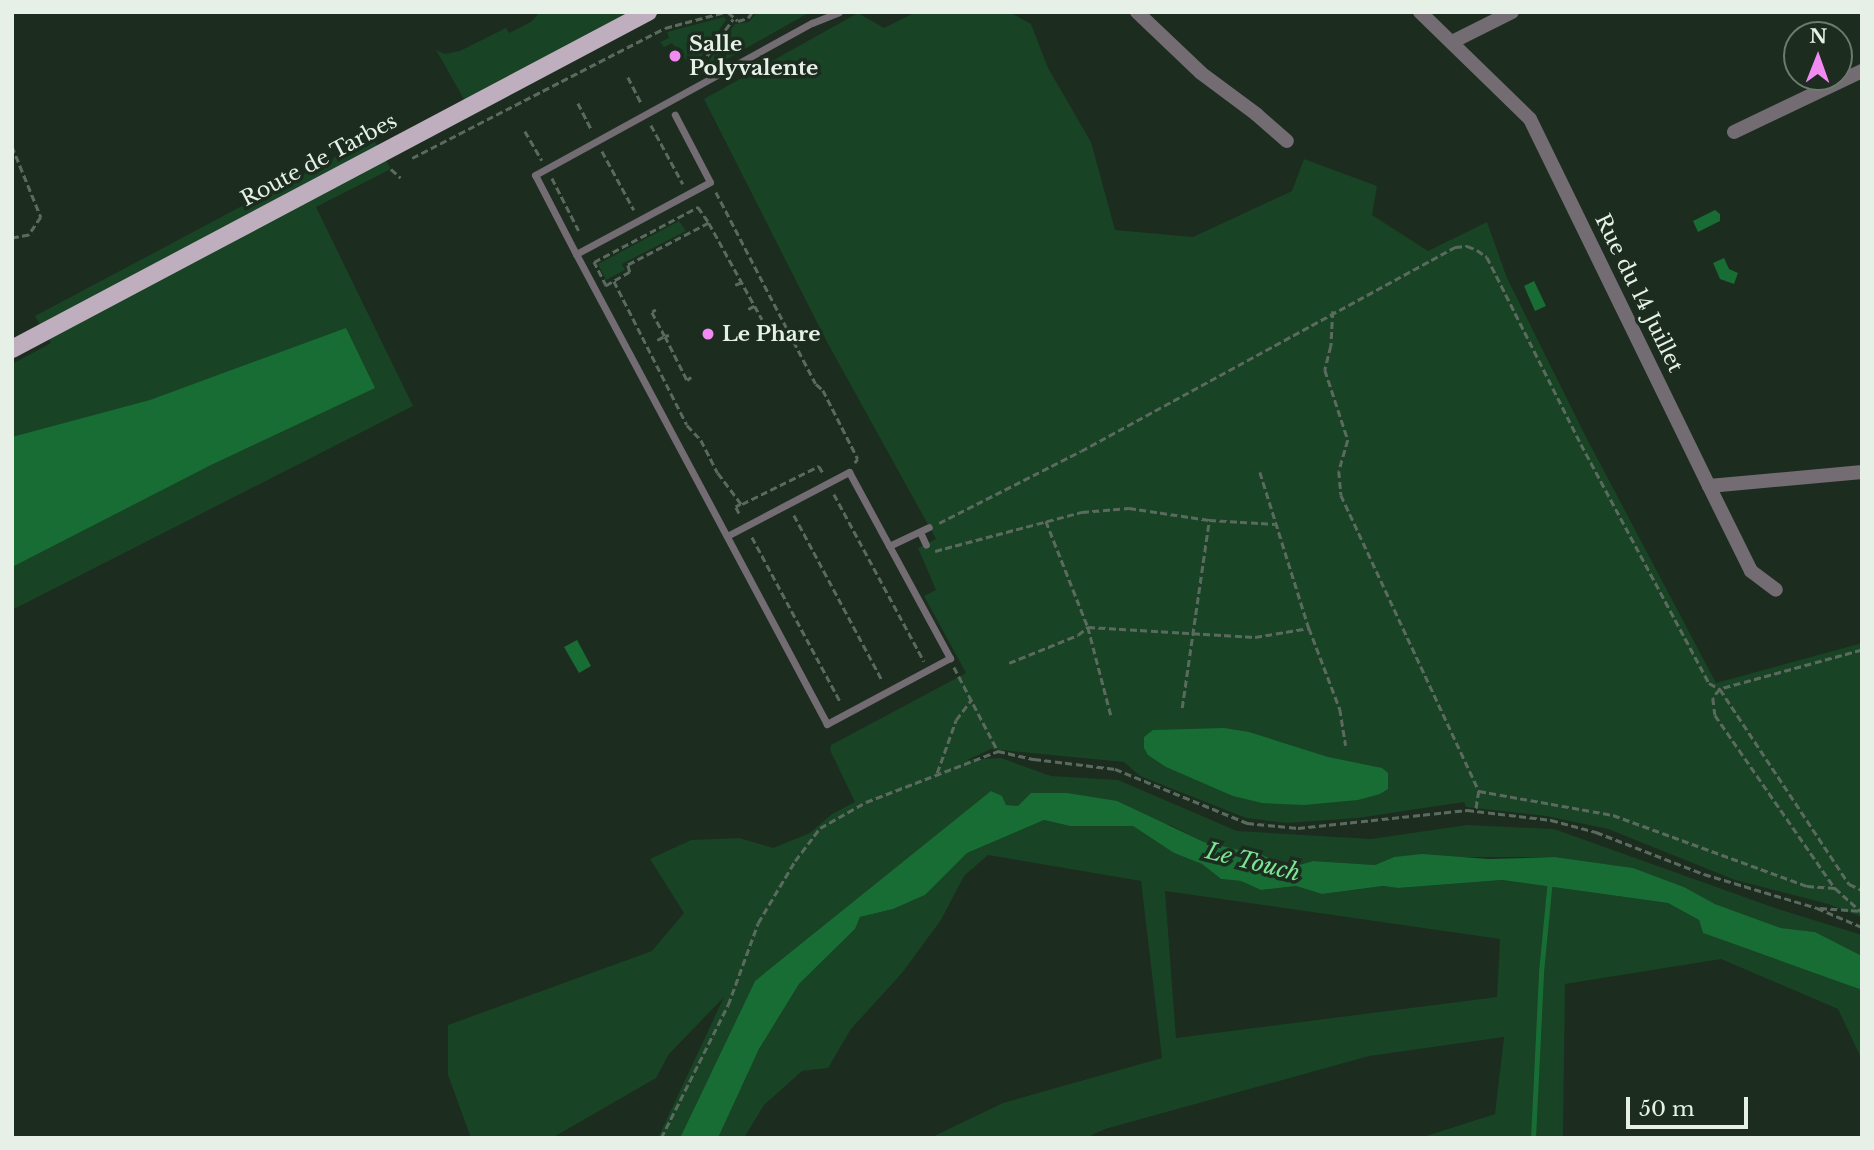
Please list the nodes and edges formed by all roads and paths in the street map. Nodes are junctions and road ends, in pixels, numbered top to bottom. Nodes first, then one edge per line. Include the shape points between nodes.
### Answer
1 (648, 12) edge
2 (727, 12) edge
3 (752, 12) edge
4 (818, 12) edge
5 (839, 12) edge
6 (1137, 12) edge
7 (1420, 12) edge
8 (1513, 12) edge
9 (733, 19) junction
10 (812, 23) junction
11 (1452, 42) junction
12 (1862, 71) edge
13 (628, 77) dead end
14 (695, 89) junction
15 (578, 103) dead end
16 (675, 115) dead end
17 (647, 116) junction
18 (1734, 132) dead end
19 (1287, 141) dead end
20 (597, 142) junction
21 (12, 146) edge
22 (381, 153) junction
23 (404, 162) dead end
24 (401, 178) dead end
25 (710, 182) junction
26 (688, 194) junction
27 (698, 207) junction
28 (639, 220) junction
29 (709, 223) junction
30 (12, 238) edge
31 (576, 254) junction
32 (614, 281) junction
33 (742, 282) junction
34 (735, 285) dead end
35 (754, 306) junction
36 (748, 309) dead end
37 (656, 310) dead end
38 (1333, 311) junction
39 (762, 319) dead end
40 (667, 336) junction
41 (657, 340) dead end
42 (12, 349) edge
43 (691, 377) dead end
44 (849, 472) junction
45 (1260, 472) dead end
46 (1862, 472) edge
47 (828, 483) junction
48 (1709, 486) junction
49 (741, 504) junction
50 (788, 504) junction
51 (1209, 520) junction
52 (1046, 521) junction
53 (1275, 524) junction
54 (746, 526) junction
55 (929, 527) joint
56 (919, 532) junction
57 (727, 536) junction
58 (926, 545) joint
59 (890, 546) junction
60 (1776, 590) dead end
61 (1088, 627) junction
62 (1309, 628) junction
63 (1193, 634) junction
64 (1862, 650) edge
65 (1009, 663) dead end
66 (929, 670) junction
67 (959, 677) dead end
68 (1720, 689) junction
69 (889, 692) junction
70 (972, 699) junction
71 (1182, 708) dead end
72 (847, 714) junction
73 (1111, 715) dead end
74 (1346, 746) dead end
75 (998, 751) junction
76 (937, 773) junction
77 (1479, 791) junction
78 (1476, 811) junction
79 (1835, 888) junction
80 (1862, 890) edge
81 (1817, 908) junction
82 (1861, 910) edge
83 (1862, 927) edge
84 (661, 1138) edge

1 - 22 main road, Route de Tarbes
2 - 9 path
2 - 23 path via 665,28
3 - 9 path via 743,20
4 - 10 lane
5 - 10 lane
6 - 19 street via 1201,73
7 - 11 street, Rue du 14 Juillet
8 - 11 street
9 - 14 path via 693,75
10 - 14 lane
11 - 48 street, Rue du 14 Juillet via 1536,129
12 - 18 street
13 - 17 path
14 - 17 lane
15 - 20 path
16 - 25 lane
17 - 20 lane
17 - 26 path
20 - 28 path
20 - 31 lane via 535,175
21 - 30 path via 41,216 29,235
22 - 24 path
22 - 42 main road, Route de Tarbes
25 - 26 lane
25 - 44 path via 858,459
26 - 27 path
26 - 28 lane
27 - 29 path
27 - 32 path via 594,262 606,286
28 - 31 lane
29 - 32 path via 628,265 630,272
29 - 33 path
31 - 57 lane
32 - 49 path via 687,425
33 - 34 path
33 - 35 path
35 - 36 path
35 - 39 path
37 - 40 path via 653,312
38 - 55 path via 1081,451
38 - 68 path via 1455,247 1467,246 1487,257 1709,683
38 - 77 path via 1325,370 1349,440 1339,471 1341,495
40 - 41 path
40 - 43 path via 687,380
44 - 47 lane
44 - 59 lane
45 - 53 path
46 - 48 street
47 - 49 path via 820,466
47 - 50 lane
47 - 66 path
48 - 60 street, Rue du 14 Juillet via 1751,571
49 - 54 path via 736,507
50 - 54 lane
50 - 69 path
51 - 52 path via 1129,508
51 - 53 path
51 - 63 path
52 - 58 path via 935,551
52 - 61 path
53 - 62 path
54 - 57 lane
54 - 72 path
55 - 56 lane
56 - 58 lane
56 - 59 lane
57 - 72 lane via 827,724
59 - 66 lane via 950,658
61 - 63 path
61 - 65 path
61 - 73 path
62 - 63 path via 1255,637
62 - 74 path via 1340,709
63 - 71 path
64 - 68 path
66 - 69 lane
67 - 70 path
68 - 79 path via 1713,698 1715,715
68 - 80 path via 1849,884
69 - 72 lane
70 - 75 path
70 - 76 path via 956,720
75 - 76 path
75 - 78 path via 1115,769 1247,823 1298,828
76 - 84 path via 835,817 820,828 758,923 729,1005
77 - 78 path
77 - 79 path via 1613,816 1807,886
78 - 81 path via 1551,820 1596,832 1704,874
79 - 82 path
81 - 82 path
81 - 83 path

